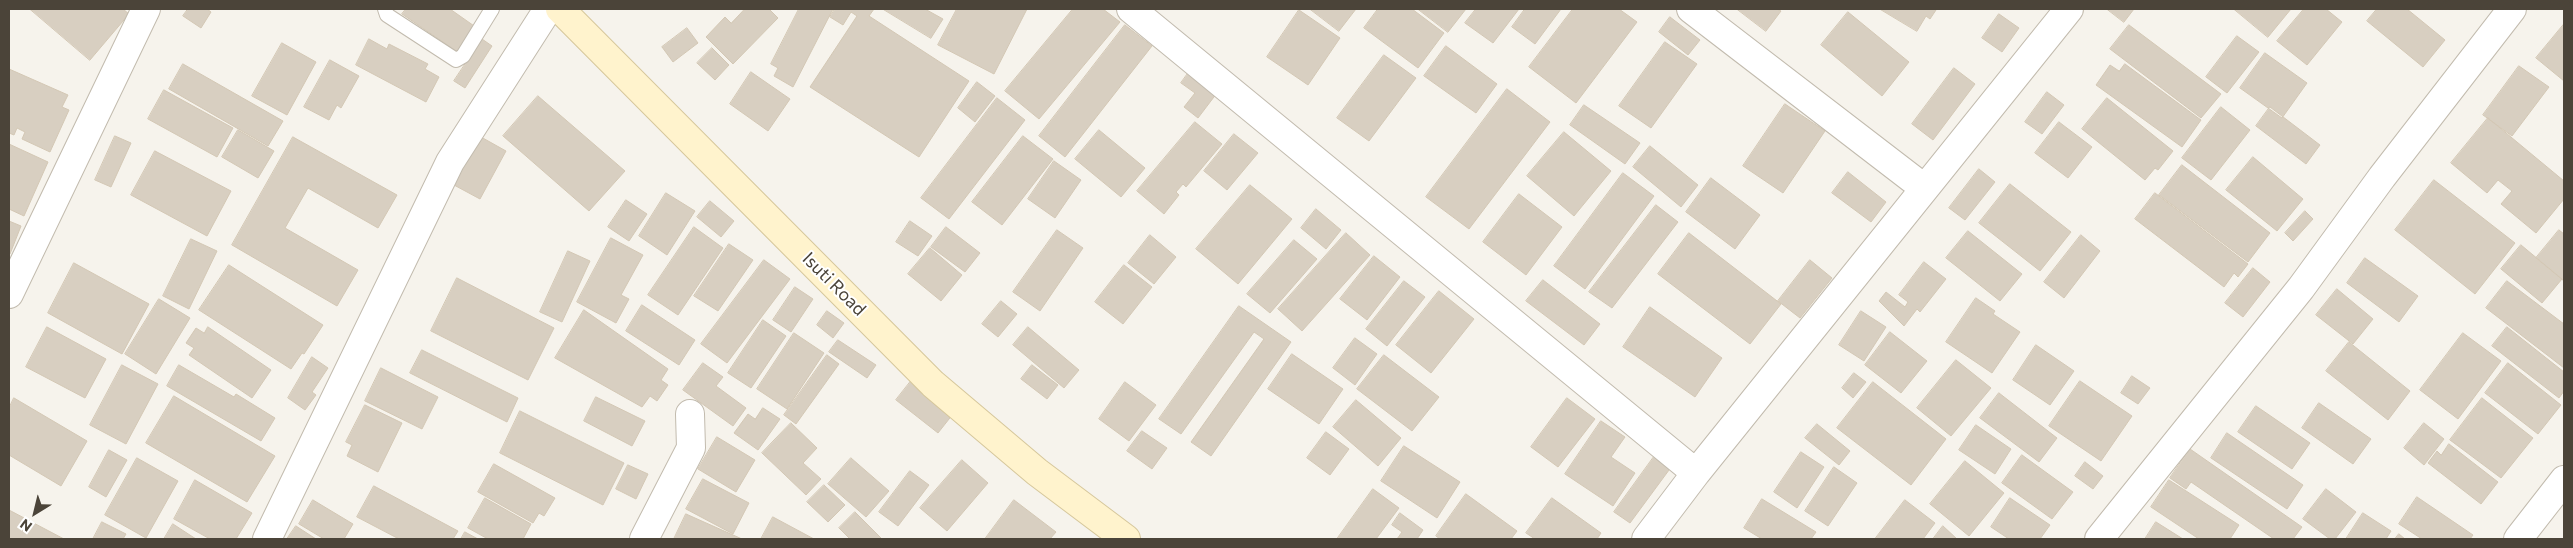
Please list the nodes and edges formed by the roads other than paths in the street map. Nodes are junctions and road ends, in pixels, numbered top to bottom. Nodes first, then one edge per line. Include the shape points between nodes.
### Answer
1 (146, 9) edge
2 (384, 9) edge
3 (492, 9) edge
4 (548, 9) edge
5 (560, 9) edge
6 (1131, 9) edge
7 (1691, 9) edge
8 (2069, 9) edge
9 (2512, 9) edge
10 (1924, 188) junction
11 (9, 294) edge
12 (690, 414) dead end
13 (1696, 472) junction
14 (2564, 480) edge
15 (267, 539) edge
16 (644, 539) edge
17 (1126, 539) edge
18 (1646, 539) edge
19 (2099, 539) edge
20 (2518, 539) edge

1 - 11 street
2 - 3 lane via 387,15 456,60 463,56
4 - 15 street via 450,162
5 - 17 street, Isuti Road via 933,384 1037,472
6 - 13 street
7 - 10 street
8 - 10 street
9 - 19 street via 2301,288
10 - 13 street
12 - 16 street via 691,448
13 - 18 street
14 - 20 street

